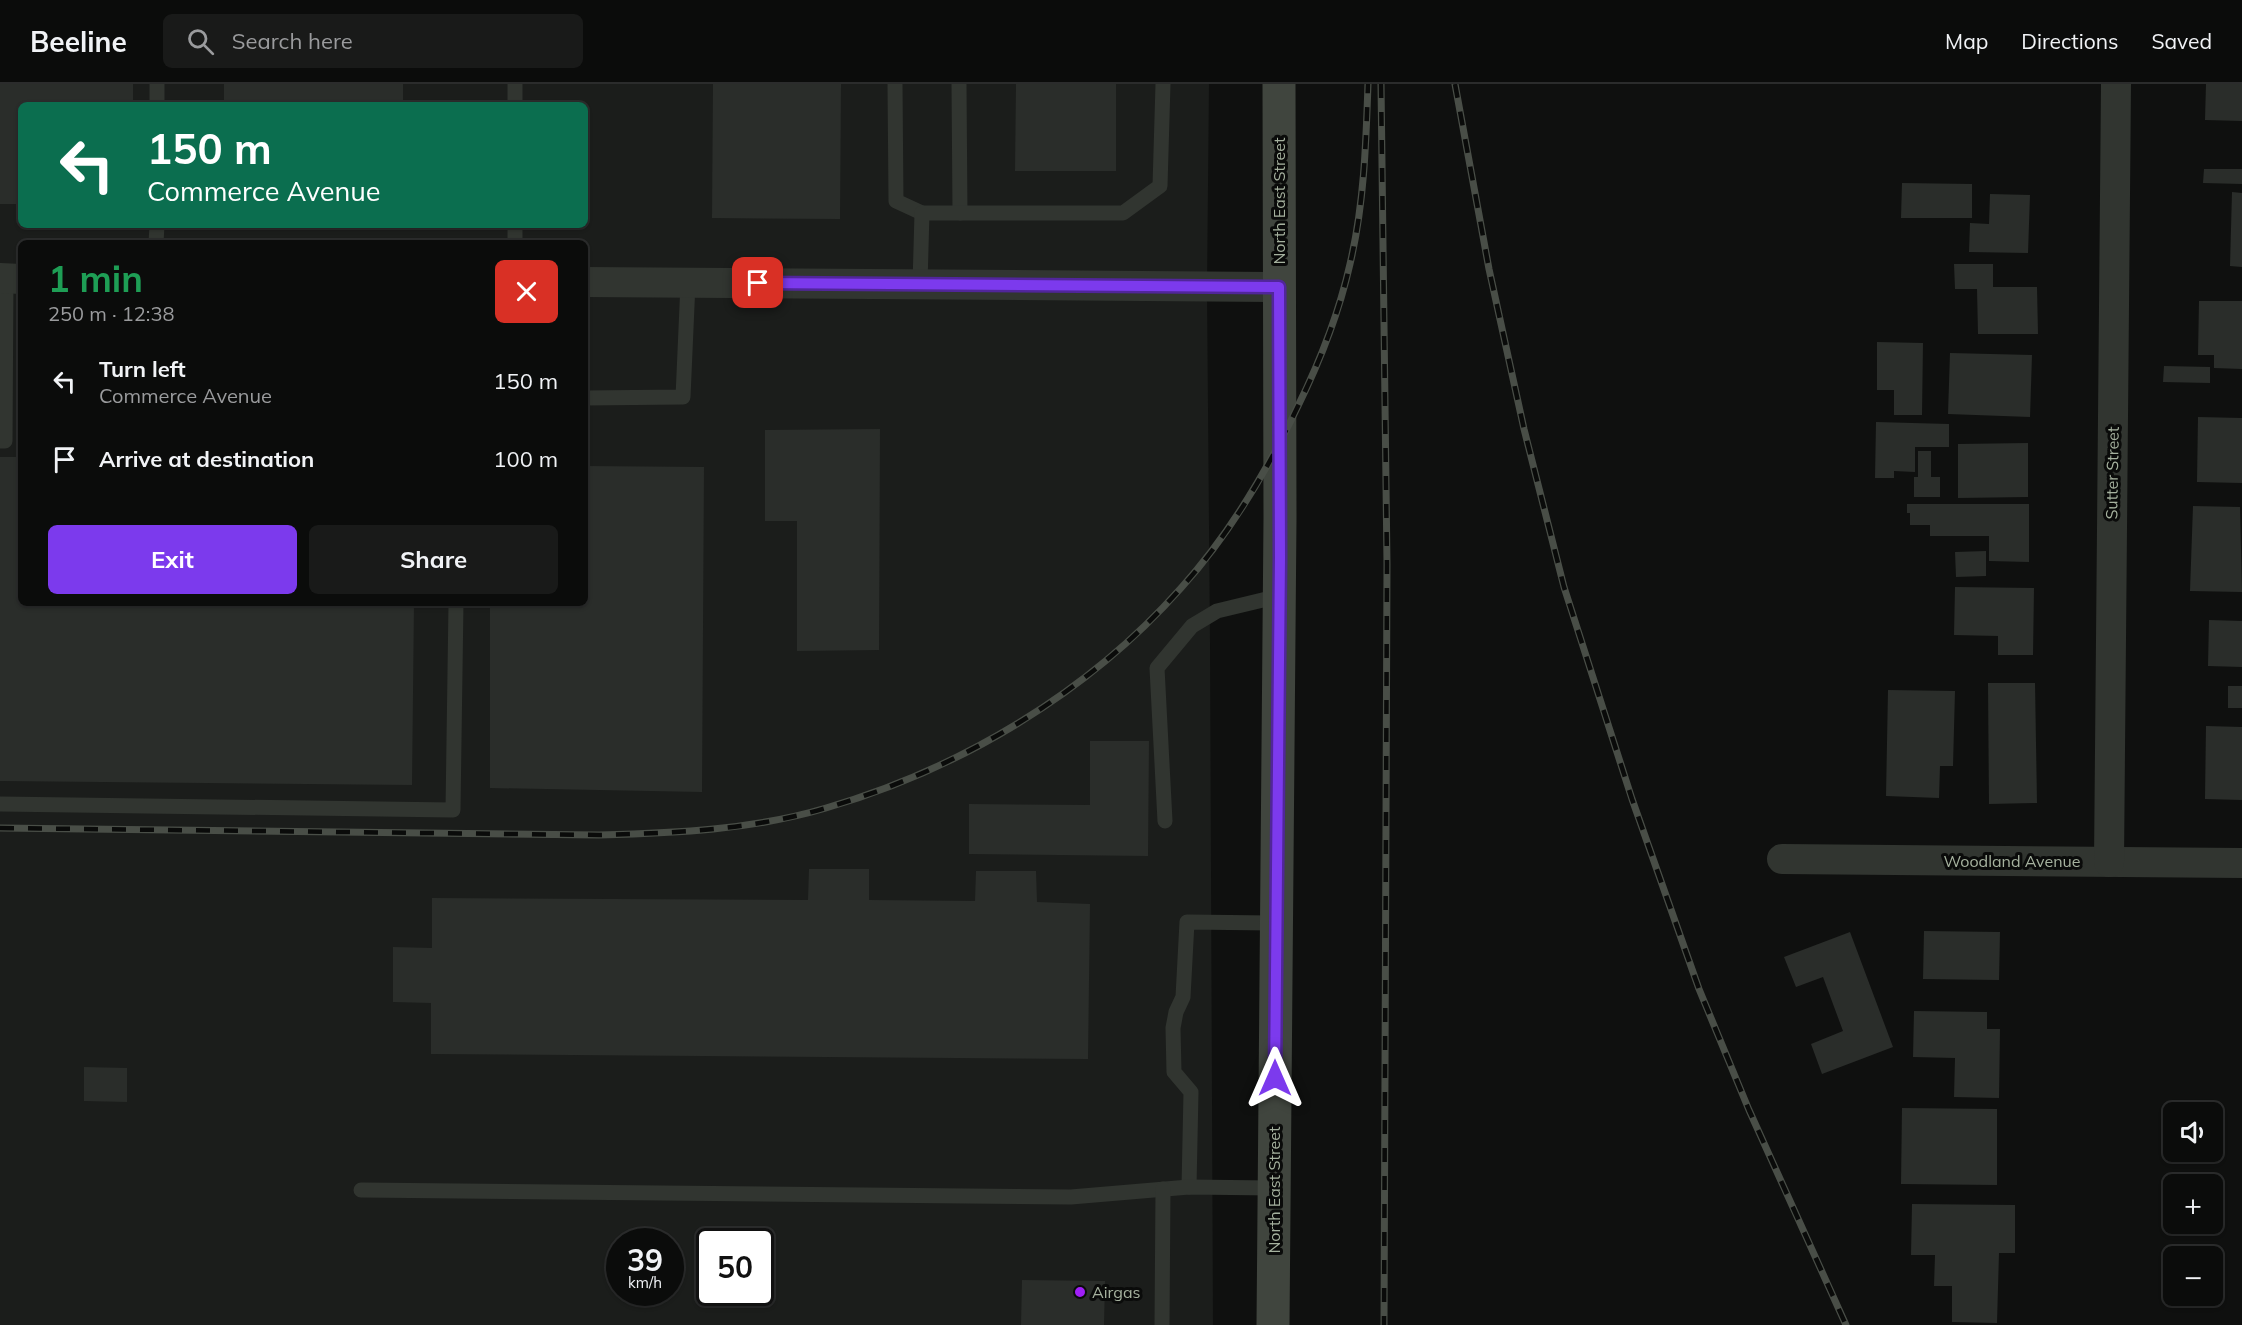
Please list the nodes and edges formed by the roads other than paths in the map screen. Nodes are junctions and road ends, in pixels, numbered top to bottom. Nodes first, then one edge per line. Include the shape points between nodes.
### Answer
1 (157, 84) edge
2 (515, 84) edge
3 (895, 84) edge
4 (959, 84) edge
5 (1163, 84) edge
6 (1280, 84) edge
7 (2116, 84) edge
8 (157, 102) edge
9 (515, 102) edge
10 (922, 213) junction
11 (960, 213) junction
12 (9, 278) edge
13 (588, 282) edge
14 (688, 283) junction
15 (920, 284) junction
16 (1279, 287) junction
17 (588, 398) edge
18 (0, 441) edge
19 (1279, 596) junction
20 (456, 606) edge
21 (0, 804) edge
22 (1165, 820) dead end
23 (1782, 859) dead end
24 (2109, 861) junction
25 (2242, 862) edge
26 (1276, 923) junction
27 (1189, 1187) junction
28 (1274, 1188) junction
29 (1163, 1189) junction
30 (361, 1190) dead end
31 (1162, 1325) edge
32 (1273, 1325) edge

1 - 8 lane
2 - 9 lane
3 - 10 lane via 896,201
4 - 11 lane
5 - 11 lane via 1160,186 1123,213
6 - 16 main road, North East Street
7 - 24 street, Sutter Street
10 - 11 lane
10 - 15 lane
12 - 18 lane via 5,441
13 - 14 street
14 - 15 street
14 - 17 lane via 683,397
15 - 16 street
16 - 19 main road, North East Street
19 - 22 lane via 1217,611 1192,626 1157,668
19 - 26 main road, North East Street
20 - 21 lane via 453,810
23 - 24 street, Woodland Avenue
24 - 25 street, Woodland Avenue
26 - 27 lane via 1187,922 1183,997 1173,1028 1174,1072 1191,1092
26 - 28 main road, North East Street
27 - 28 lane
27 - 29 lane
28 - 32 main road, North East Street
29 - 30 lane via 1071,1197
29 - 31 lane

